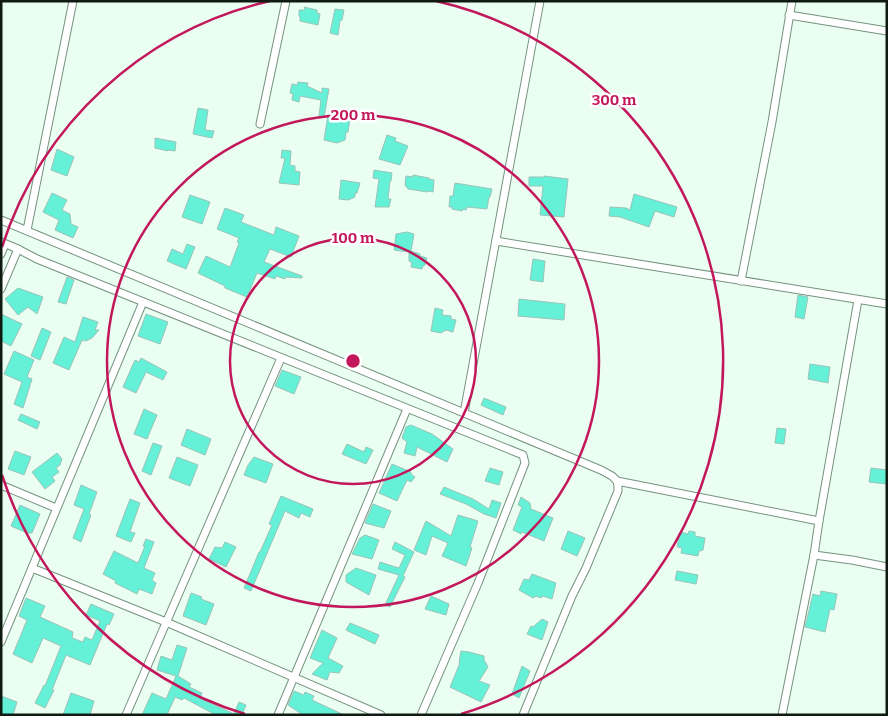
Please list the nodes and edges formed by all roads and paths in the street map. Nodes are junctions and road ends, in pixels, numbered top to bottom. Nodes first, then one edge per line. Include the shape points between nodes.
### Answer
1 (73, 1) edge
2 (286, 1) edge
3 (540, 1) edge
4 (792, 1) edge
5 (790, 16) junction
6 (887, 31) edge
7 (260, 124) dead end
8 (1, 220) edge
9 (27, 230) junction
10 (496, 241) junction
11 (3, 243) edge
12 (18, 249) junction
13 (1, 254) edge
14 (741, 281) junction
15 (1, 289) edge
16 (858, 300) junction
17 (143, 302) junction
18 (887, 304) edge
19 (281, 358) junction
20 (407, 409) junction
21 (464, 413) junction
22 (617, 481) junction
23 (1, 485) edge
24 (56, 508) junction
25 (819, 521) junction
26 (814, 555) junction
27 (887, 567) edge
28 (32, 568) junction
29 (166, 622) junction
30 (1, 642) edge
31 (294, 678) junction
32 (126, 715) edge
33 (278, 715) edge
34 (382, 715) edge
35 (421, 715) edge
36 (523, 715) edge
37 (782, 715) edge

1 - 9 street
2 - 7 street
3 - 10 street
4 - 5 street
5 - 6 street
5 - 14 street
8 - 9 street
9 - 21 street
10 - 14 street
10 - 21 street
11 - 12 street
11 - 13 street
12 - 15 street
12 - 17 street
14 - 16 street
16 - 18 street
16 - 25 street
17 - 19 street
17 - 24 street
19 - 20 street
19 - 29 street
20 - 31 street
20 - 35 street via 523,455 525,463 478,584
21 - 22 street via 601,470
22 - 25 street
22 - 36 street via 615,499
23 - 24 street
24 - 28 street
25 - 26 street
26 - 27 street
26 - 37 street
28 - 29 street
28 - 30 street
29 - 31 street
29 - 32 street
31 - 33 street
31 - 34 street

